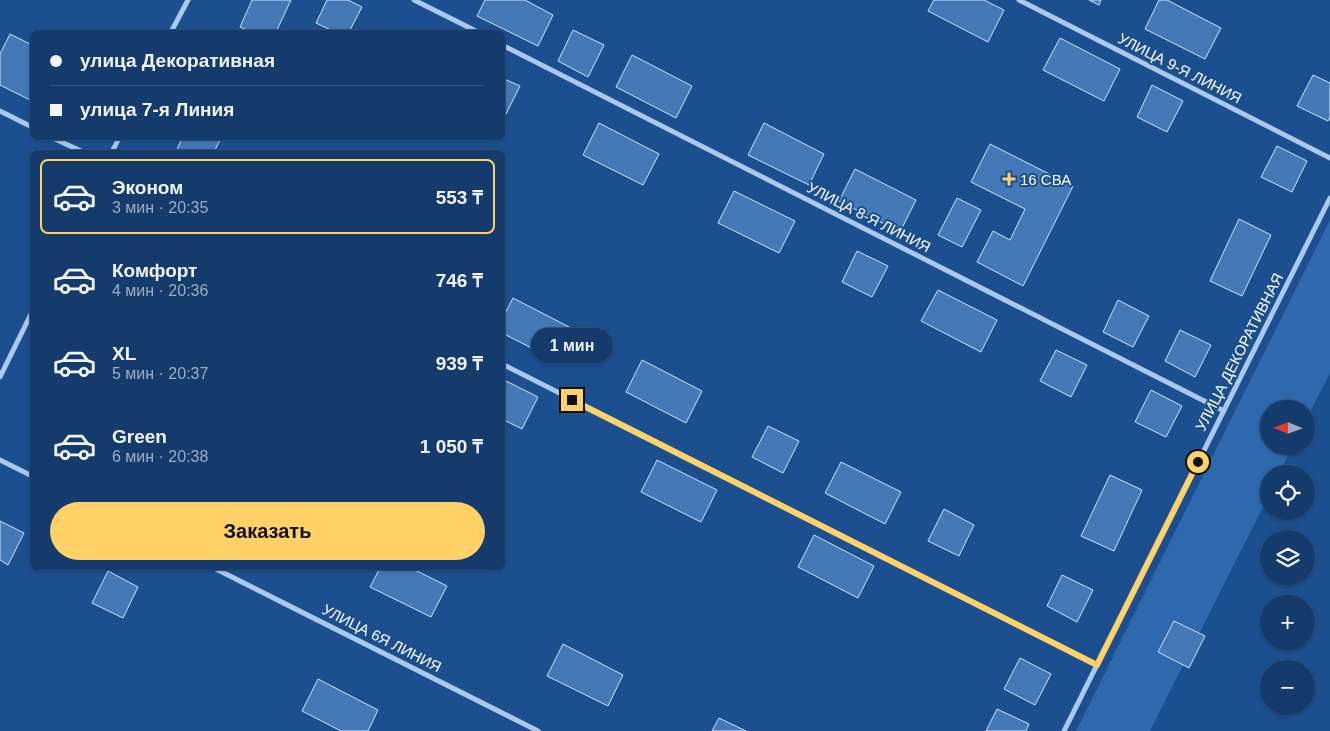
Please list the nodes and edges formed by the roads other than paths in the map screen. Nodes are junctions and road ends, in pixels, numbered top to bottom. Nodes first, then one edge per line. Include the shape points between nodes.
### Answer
1 (188, 0) edge
2 (414, 0) edge
3 (1019, 0) edge
4 (173, 30) edge
5 (474, 30) edge
6 (505, 47) edge
7 (0, 111) edge
8 (30, 126) edge
9 (58, 140) edge
10 (79, 150) edge
11 (1330, 158) edge
12 (1330, 198) edge
13 (30, 316) edge
14 (505, 366) edge
15 (0, 377) edge
16 (1224, 411) junction
17 (0, 460) edge
18 (30, 475) edge
19 (218, 570) edge
20 (1097, 665) junction
21 (538, 731) edge
22 (1064, 731) edge

1 - 4 street
2 - 5 street
3 - 11 street, УЛИЦА 9-Я ЛИНИЯ
6 - 16 street, УЛИЦА 8-Я ЛИНИЯ
7 - 8 street
9 - 10 street
12 - 16 street, УЛИЦА ДЕКОРАТИВНАЯ
13 - 15 street
14 - 20 street
16 - 20 street, УЛИЦА ДЕКОРАТИВНАЯ
17 - 18 street
19 - 21 street, УЛИЦА 6Я ЛИНИЯ
20 - 22 street, УЛИЦА ДЕКОРАТИВНАЯ

